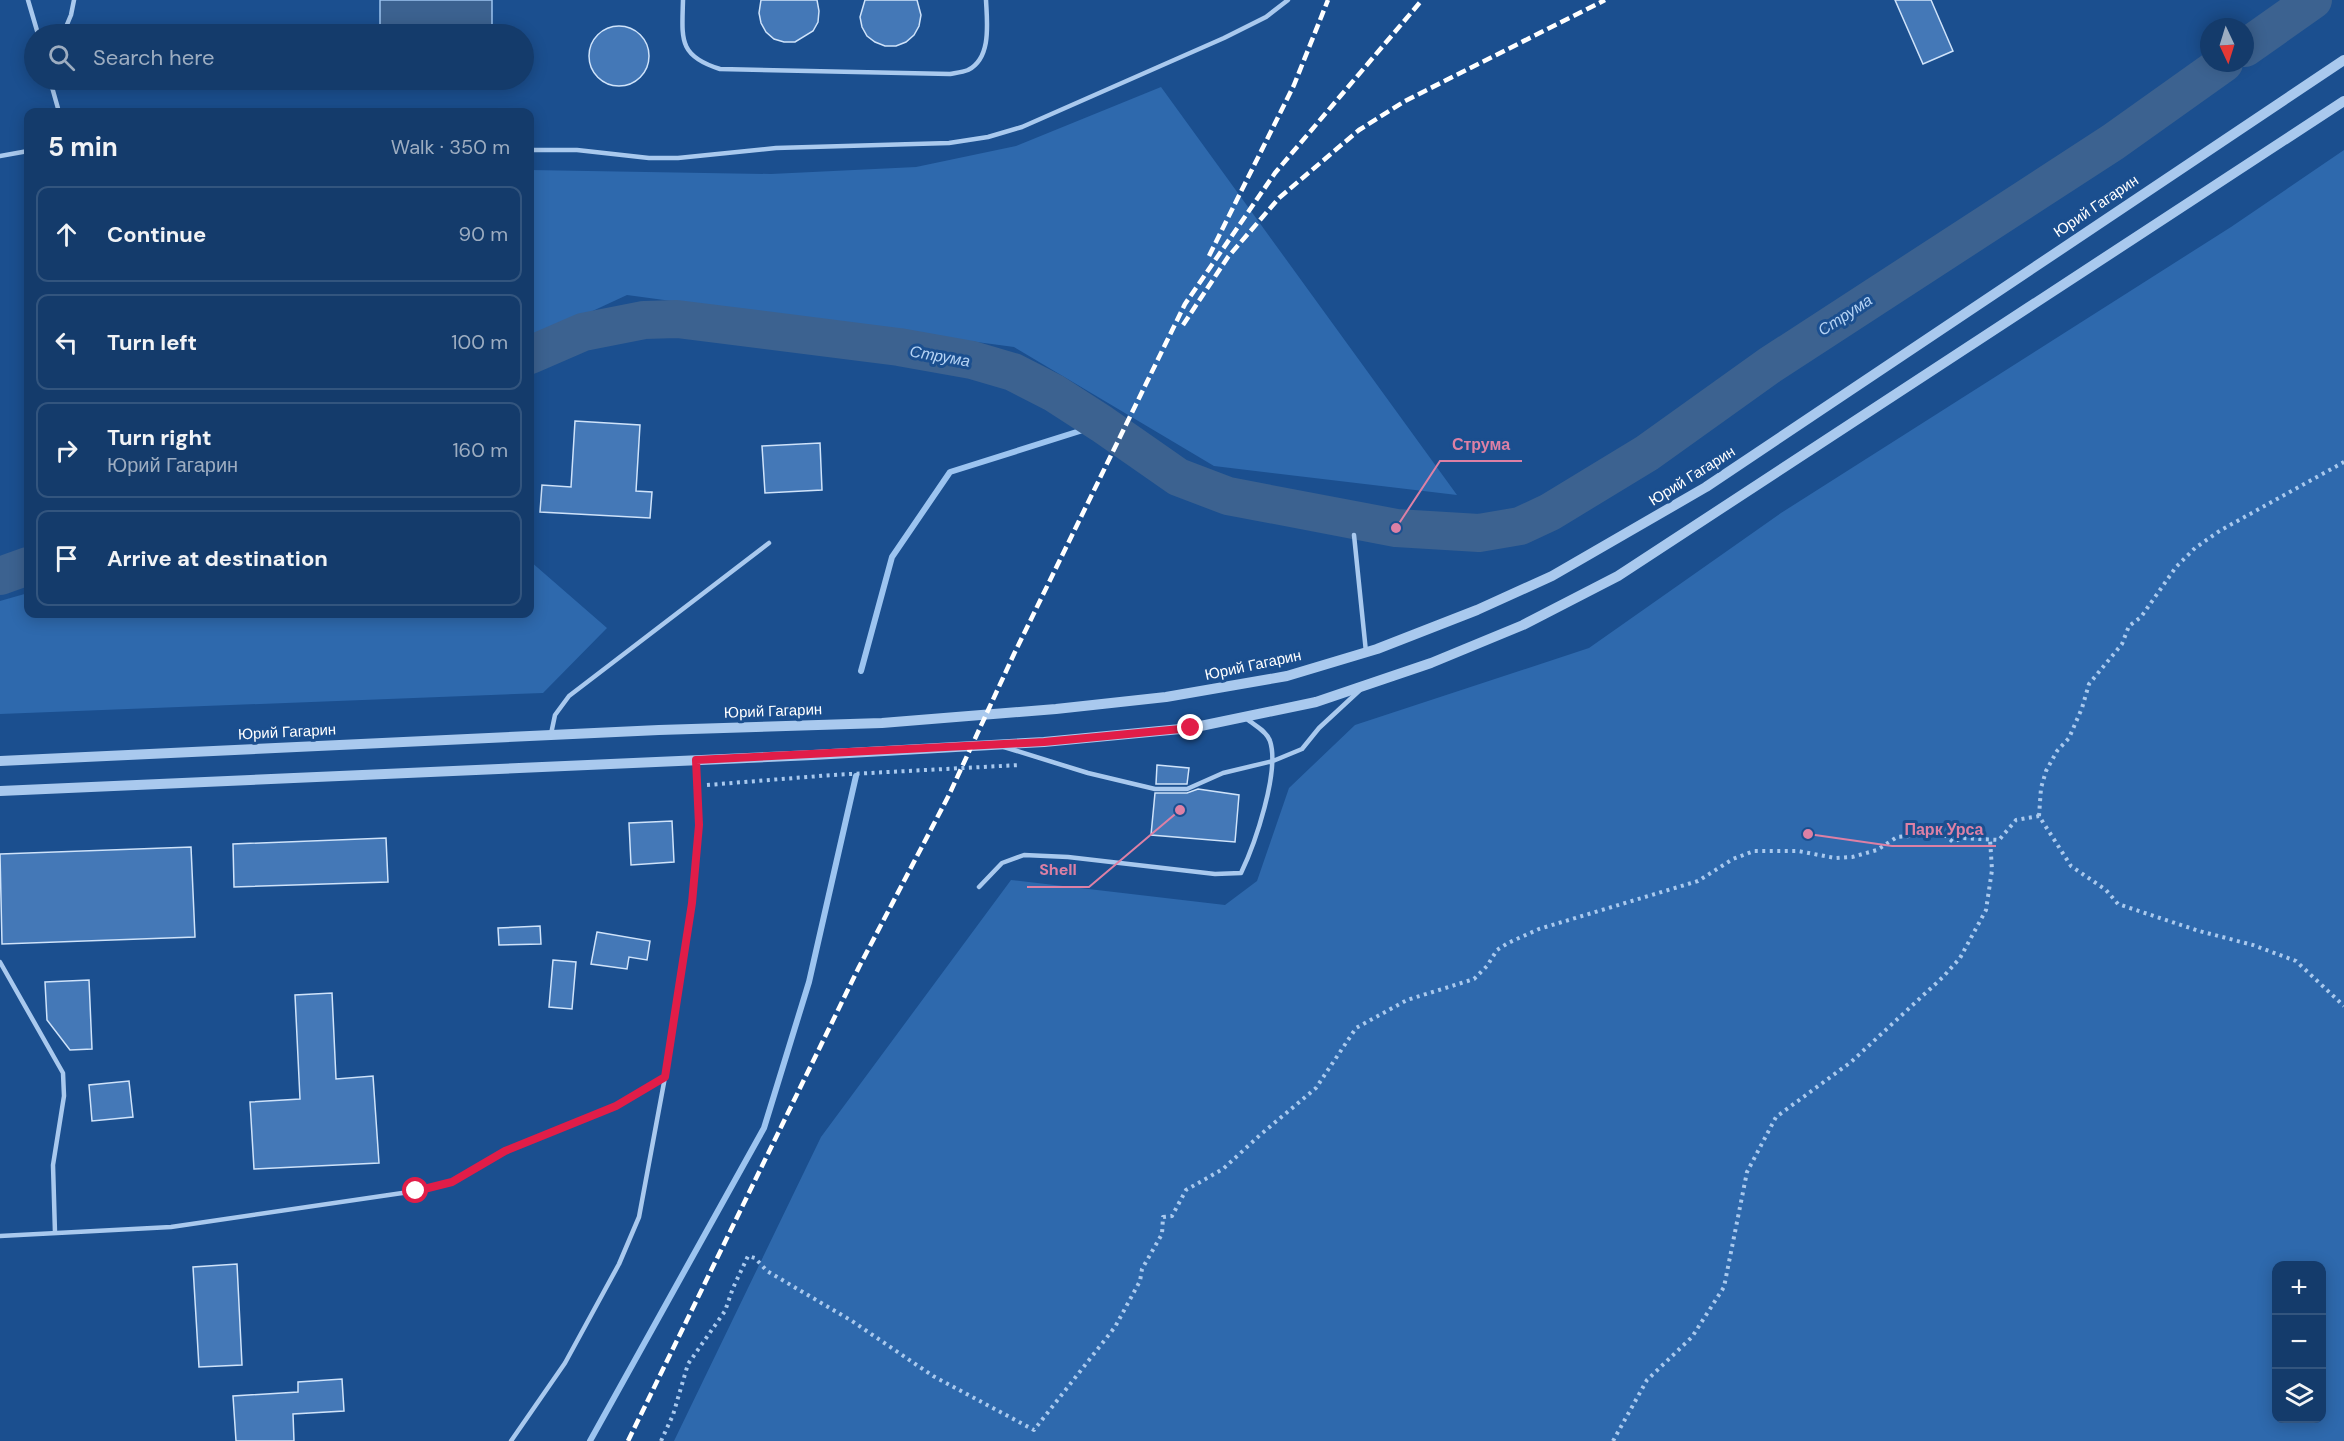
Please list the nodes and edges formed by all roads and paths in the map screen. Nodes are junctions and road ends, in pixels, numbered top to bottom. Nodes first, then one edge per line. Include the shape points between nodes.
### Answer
1 (28, 0) edge
2 (74, 0) edge
3 (683, 0) edge
4 (986, 0) edge
5 (1288, 0) edge
6 (35, 24) edge
7 (67, 24) edge
8 (2344, 60) edge
9 (53, 90) edge
10 (2344, 101) edge
11 (58, 108) edge
12 (534, 150) edge
13 (24, 152) edge
14 (0, 156) edge
15 (2344, 462) edge
16 (1354, 535) dead end
17 (769, 543) dead end
18 (1366, 652) junction
19 (1365, 685) junction
20 (1244, 717) junction
21 (550, 735) junction
22 (996, 744) junction
23 (696, 760) junction
24 (0, 761) edge
25 (1273, 761) junction
26 (1047, 762) junction
27 (697, 786) junction
28 (0, 791) edge
29 (2039, 816) junction
30 (1990, 839) junction
31 (979, 887) dead end
32 (0, 962) edge
33 (2344, 1006) edge
34 (665, 1077) junction
35 (55, 1233) junction
36 (0, 1236) edge
37 (511, 1441) edge
38 (661, 1441) edge
39 (1613, 1441) edge

1 - 6 lane
2 - 7 lane
3 - 4 lane via 682,37 690,52 701,63 720,69 950,74 968,70 980,60 985,45
5 - 12 lane via 1266,17 1224,39 1022,127 988,136 949,143 776,148 678,158
8 - 18 street, Юрий Гагарин via 1706,487 1552,576 1477,610
9 - 11 lane
10 - 19 street via 1618,576 1523,625
13 - 14 lane
15 - 29 path via 2221,530 2176,567 2089,684 2069,738 2046,771
16 - 18 lane
17 - 21 lane via 569,696 555,715
18 - 21 street, Юрий Гагарин via 1287,676 1166,697 1056,709 882,723
19 - 20 street via 1316,702
19 - 25 lane via 1302,749
20 - 22 street via 1191,728
20 - 25 lane via 1270,739
21 - 24 street, Юрий Гагарин
22 - 23 street
22 - 26 lane
23 - 27 lane
23 - 28 street
25 - 26 lane via 1223,772 1187,789 1155,789
25 - 31 lane via 1253,849 1241,873 1215,874 1024,855 1002,863
26 - 27 path
27 - 34 lane via 699,825 692,903
29 - 30 path via 2016,820 1999,840
29 - 33 path via 2071,866 2106,890 2118,904 2296,962
30 - 38 path via 1962,838 1953,842 1935,834 1897,837 1877,850 1835,858 1798,851 1754,851 1698,880 1519,938 1497,950 1474,979 1407,1000 1356,1028 1316,1088 1223,1169 1186,1190 1172,1216 1162,1217 1162,1234 1115,1327 1034,1430 933,1376 748,1256 725,1311 688,1364
30 - 39 path via 1992,870 1986,910 1960,958 1851,1062 1776,1117 1747,1172 1724,1287 1692,1337 1647,1380
32 - 35 lane via 63,1073 64,1096 53,1165
34 - 35 lane via 616,1106 505,1151 452,1182 416,1191 171,1227
34 - 37 lane via 639,1217 619,1264 565,1363
35 - 36 lane

